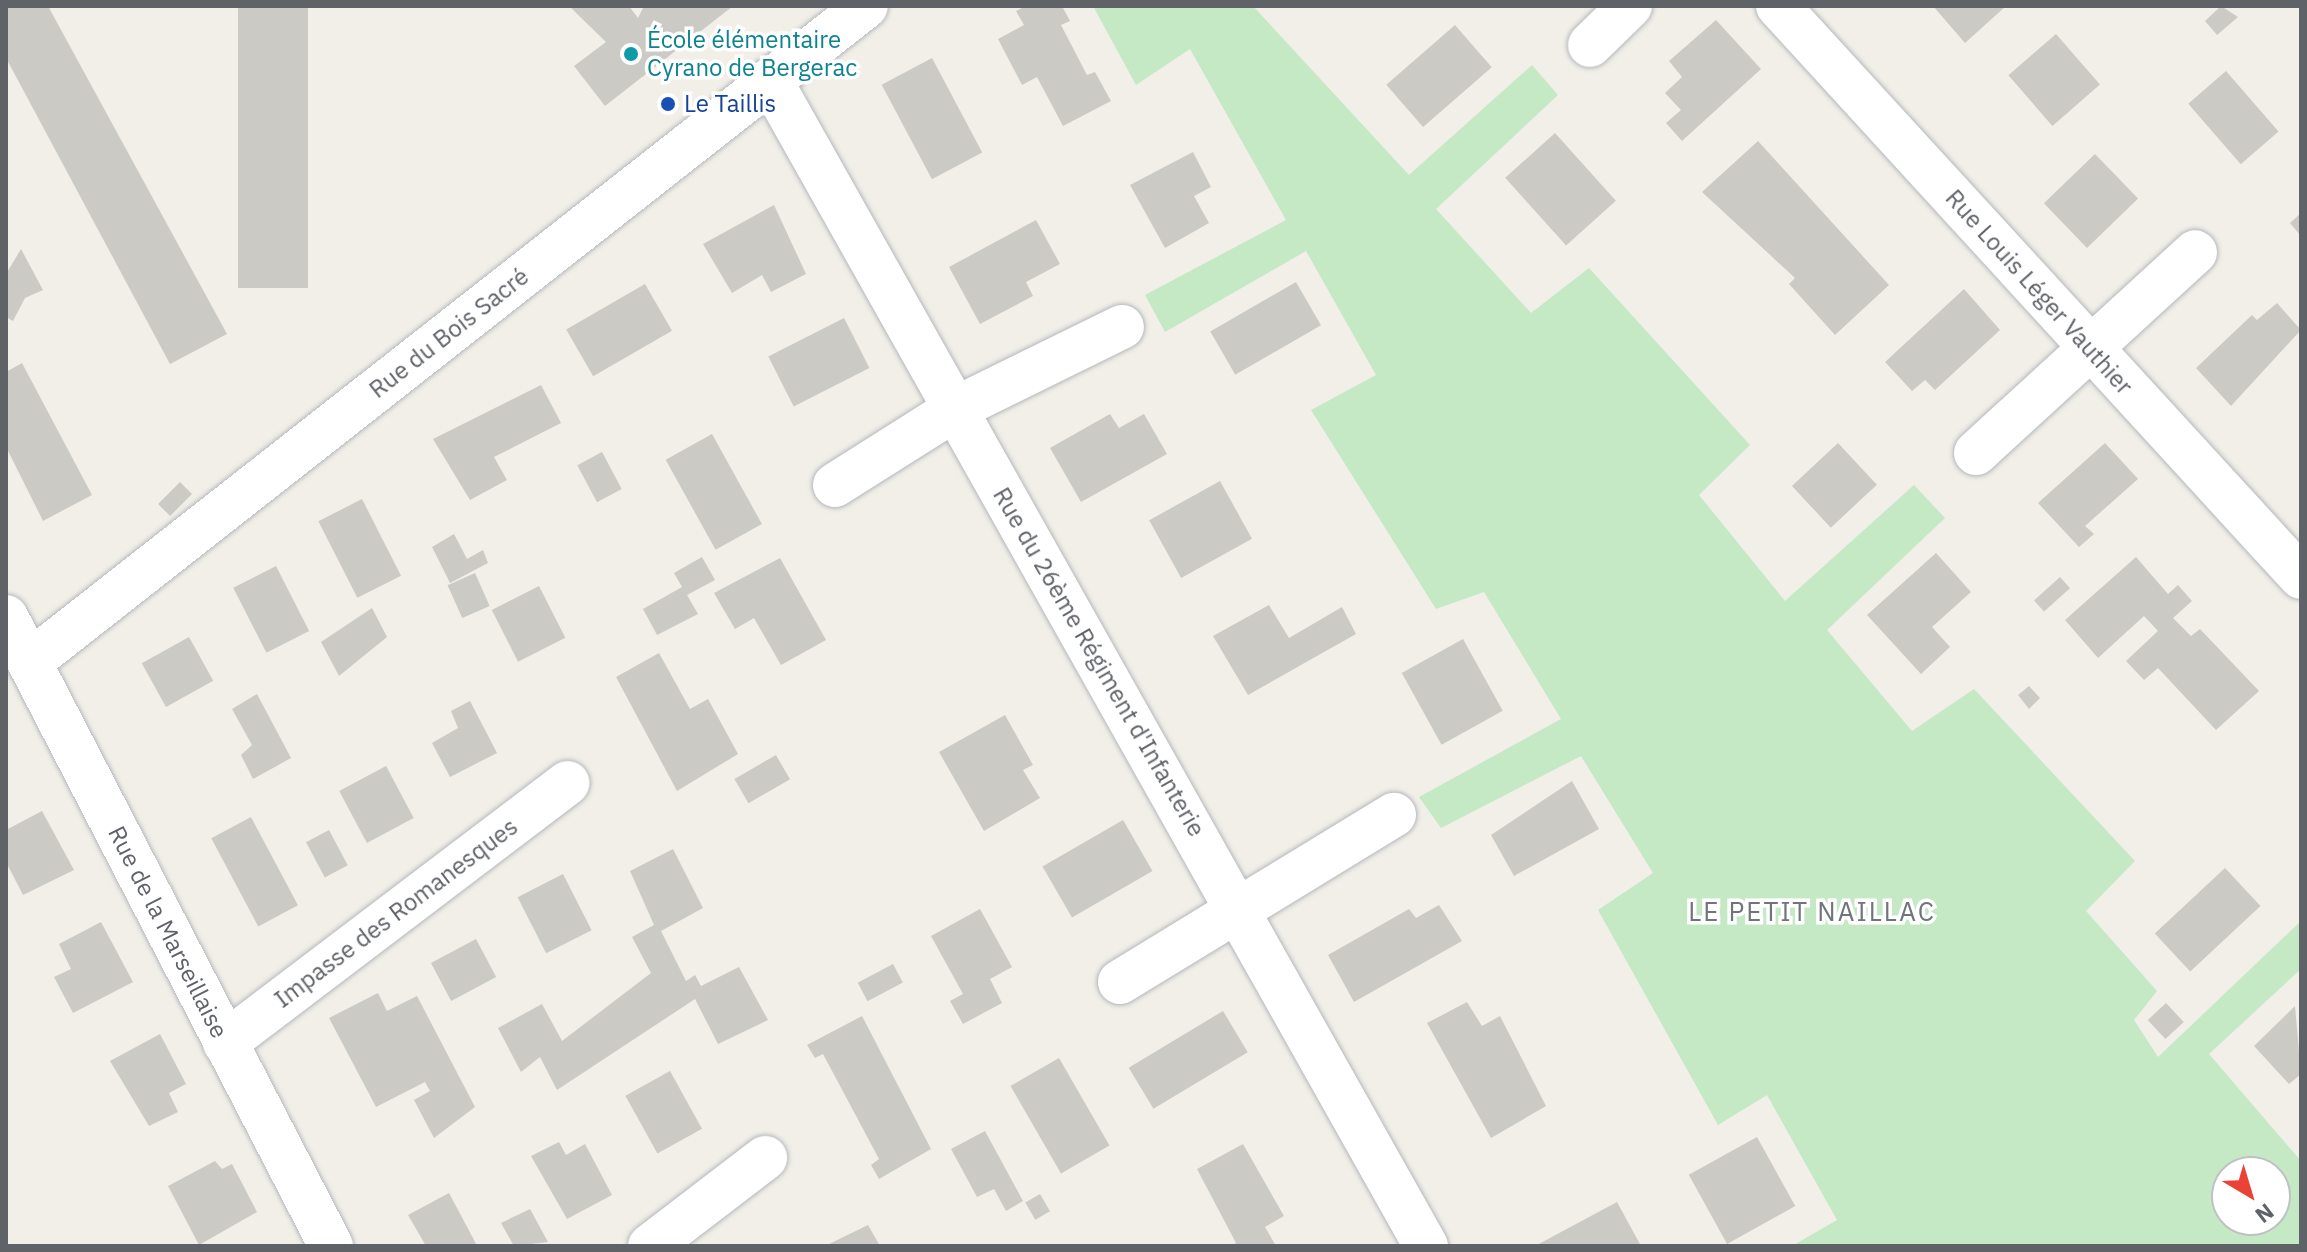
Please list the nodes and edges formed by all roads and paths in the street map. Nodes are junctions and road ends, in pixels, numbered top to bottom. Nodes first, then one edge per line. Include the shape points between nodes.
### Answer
1 (866, 6) edge
2 (1630, 6) edge
3 (1778, 6) edge
4 (1590, 45) dead end
5 (770, 80) junction
6 (2195, 252) dead end
7 (1122, 327) dead end
8 (2090, 348) junction
9 (955, 409) junction
10 (1976, 453) dead end
11 (835, 485) dead end
12 (2301, 577) edge
13 (6, 617) edge
14 (31, 661) junction
15 (567, 783) dead end
16 (1394, 815) dead end
17 (1237, 905) junction
18 (1120, 982) dead end
19 (225, 1043) junction
20 (765, 1158) dead end
21 (331, 1246) edge
22 (650, 1246) edge
23 (1426, 1246) edge

1 - 5 street, Rue du Bois Sacré
2 - 4 street
3 - 8 street, Rue Louis Léger Vauthier
5 - 9 street, Rue du 26ème Régiment d'Infanterie
5 - 14 street, Rue du Bois Sacré
6 - 8 street
7 - 9 street
8 - 10 street
8 - 12 street, Rue Louis Léger Vauthier
9 - 11 street
9 - 17 street, Rue du 26ème Régiment d'Infanterie
13 - 14 street, Rue de la Marseillaise
14 - 19 street, Rue de la Marseillaise
15 - 19 street, Impasse des Romanesques
16 - 17 street
17 - 18 street
17 - 23 street, Rue du 26ème Régiment d'Infanterie
19 - 21 street, Rue de la Marseillaise
20 - 22 street

